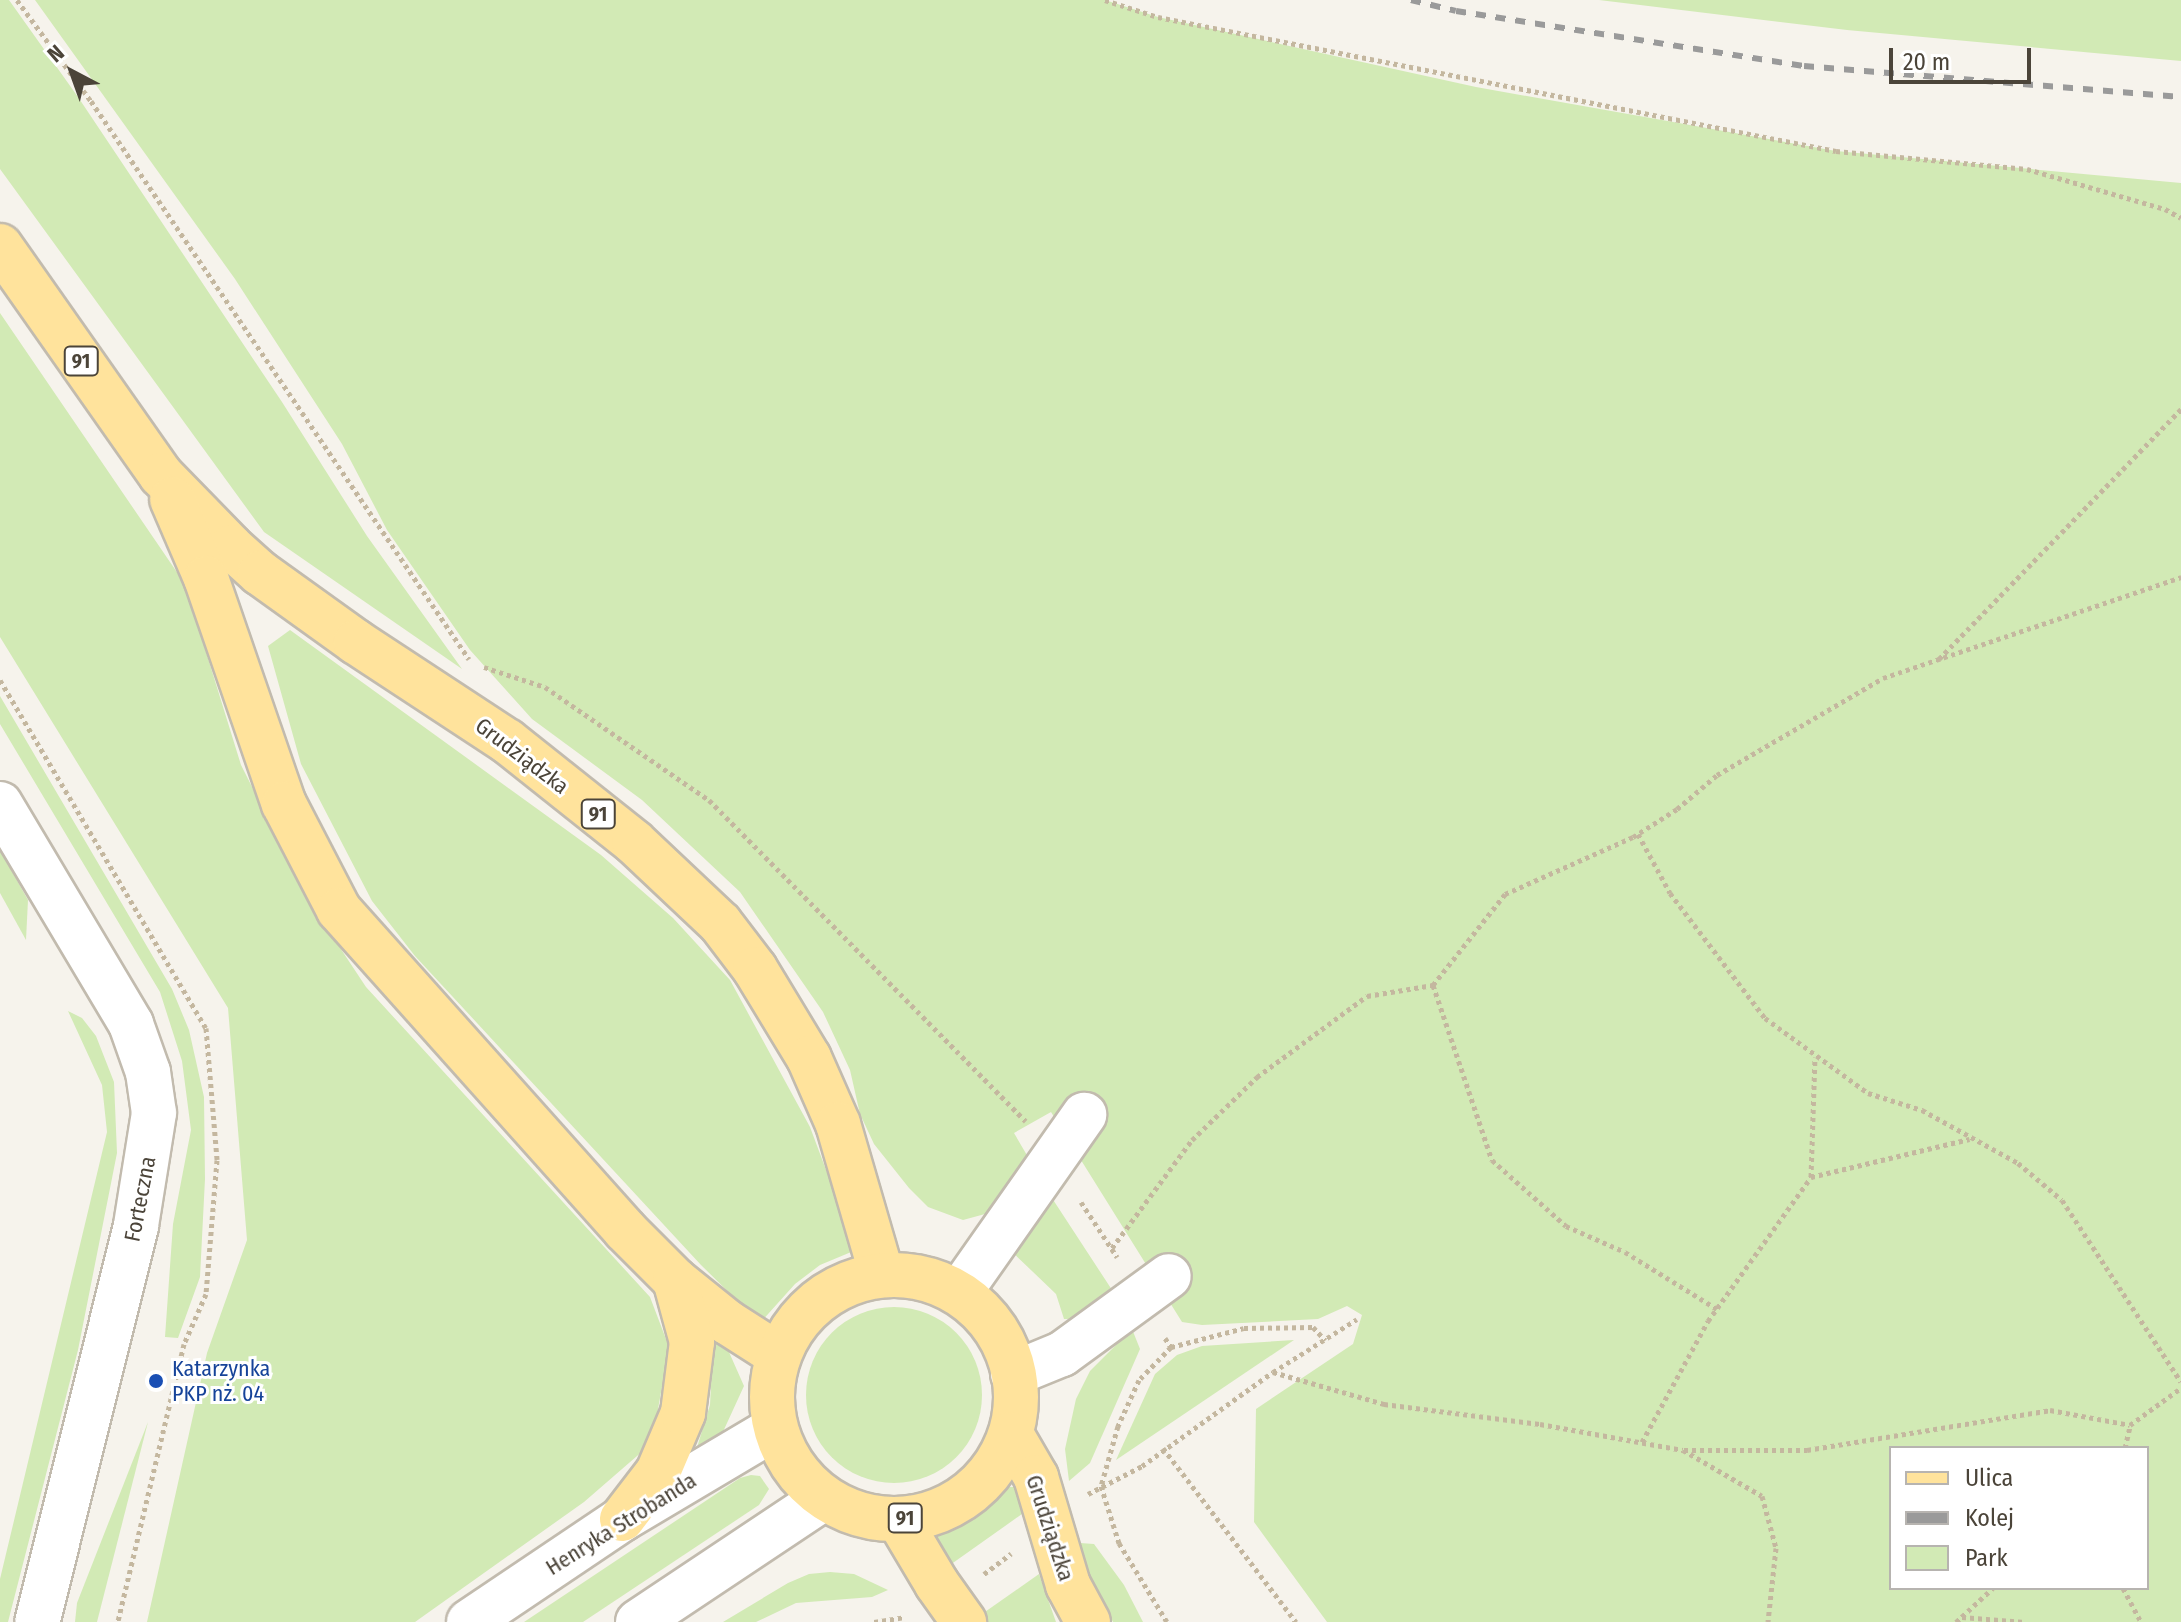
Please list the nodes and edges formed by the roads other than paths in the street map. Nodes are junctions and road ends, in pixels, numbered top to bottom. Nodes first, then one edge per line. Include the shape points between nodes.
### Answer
1 (0, 246) edge
2 (161, 475) junction
3 (0, 804) edge
4 (1084, 1115) dead end
5 (882, 1275) junction
6 (1169, 1276) dead end
7 (675, 1280) junction
8 (959, 1293) junction
9 (777, 1354) junction
10 (1013, 1374) junction
11 (775, 1428) junction
12 (1011, 1434) junction
13 (824, 1498) junction
14 (622, 1519) junction
15 (899, 1520) junction
16 (955, 1610) edge
17 (37, 1622) edge
18 (469, 1622) edge
19 (638, 1622) edge
20 (1088, 1622) edge

1 - 2 main road, Grudziądzka / 91
2 - 5 main road, Grudziądzka / 91 via 260,573 507,741 634,842 720,923 809,1058 838,1124
2 - 7 main road, Grudziądzka / 91 via 206,578 284,804 339,910 519,1116
3 - 17 street, Forteczna via 131,1024 148,1072 154,1113 136,1226
4 - 8 street
5 - 8 main road, 91 via 922,1277
5 - 9 main road, 91 via 850,1282 822,1297 798,1320
6 - 10 street via 1062,1354
7 - 9 main road, Grudziądzka / 91
7 - 14 main road via 692,1342 683,1413 658,1472
8 - 10 main road, 91 via 989,1319
9 - 11 main road, 91 via 772,1383
10 - 12 main road, 91 via 1017,1394
11 - 13 main road, 91 via 801,1477
11 - 14 street, Henryka Strobanda
12 - 15 main road, 91 via 992,1470 967,1496 935,1513
12 - 20 main road, Grudziądzka via 1036,1477 1068,1585
13 - 15 main road, 91 via 873,1518
13 - 19 street
14 - 18 street, Henryka Strobanda
15 - 16 main road, 91

